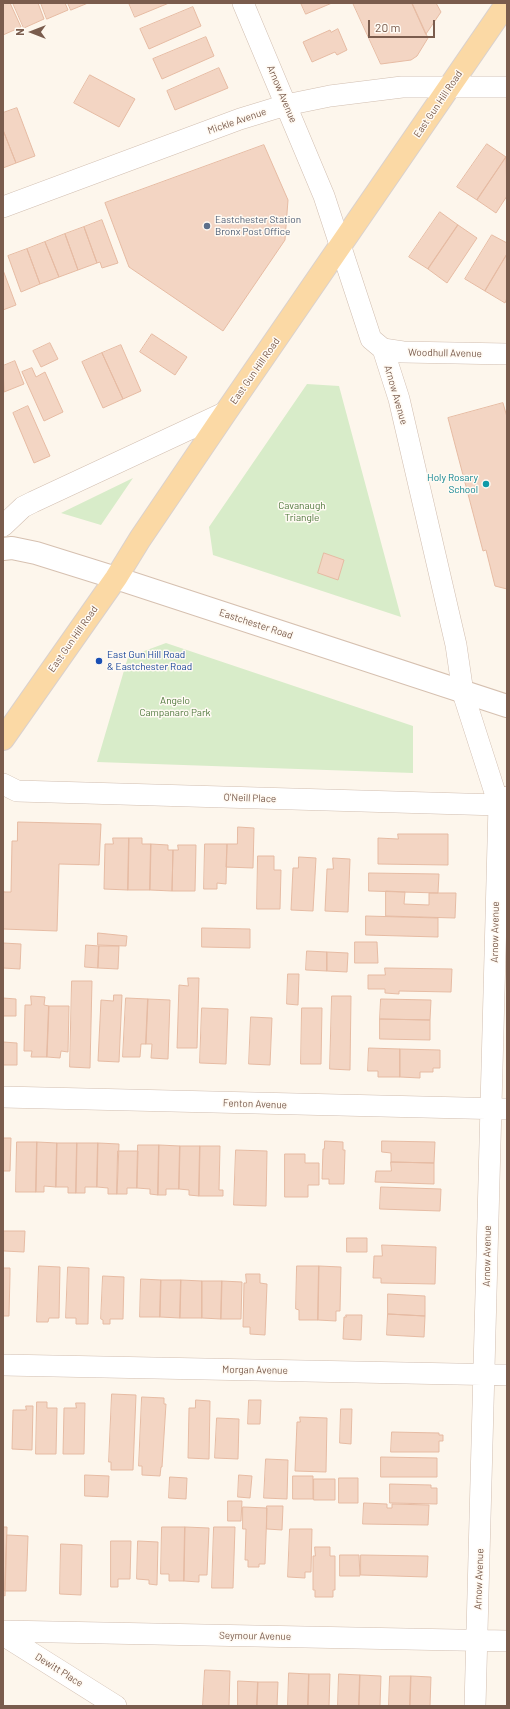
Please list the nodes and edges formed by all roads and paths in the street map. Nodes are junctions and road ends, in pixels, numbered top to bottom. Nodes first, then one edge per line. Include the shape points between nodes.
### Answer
1 (243, 3) edge
2 (507, 4) edge
3 (450, 87) junction
4 (507, 87) edge
5 (286, 105) junction
6 (3, 207) edge
7 (341, 245) junction
8 (383, 349) junction
9 (507, 354) edge
10 (226, 412) junction
11 (3, 526) edge
12 (3, 549) edge
13 (116, 578) junction
14 (463, 693) junction
15 (507, 706) edge
16 (3, 739) edge
17 (3, 784) edge
18 (503, 801) edge
19 (3, 1097) edge
20 (499, 1109) edge
21 (3, 1366) edge
22 (484, 1375) junction
23 (507, 1376) edge
24 (3, 1631) edge
25 (3, 1635) edge
26 (477, 1640) junction
27 (507, 1640) edge
28 (116, 1706) edge
29 (475, 1706) edge

1 - 5 street, Arnow Avenue
2 - 3 main road, East Gun Hill Road
3 - 4 street, Mickle Avenue
3 - 5 street, Mickle Avenue via 388,89 317,98
3 - 7 main road, East Gun Hill Road
5 - 6 street, Mickle Avenue via 240,119
5 - 7 street, Arnow Avenue via 324,196
7 - 8 street, Arnow Avenue via 371,339
7 - 10 main road, East Gun Hill Road
8 - 9 street, Woodhull Avenue via 403,352
8 - 14 street, Arnow Avenue via 399,399 456,645
10 - 11 street via 33,502
10 - 13 main road, East Gun Hill Road
12 - 13 main road, Eastchester Road via 12,548 36,553
13 - 14 main road, Eastchester Road
13 - 16 main road, East Gun Hill Road
14 - 15 main road, Eastchester Road
14 - 18 street, Arnow Avenue
17 - 18 street, O'Neill Place via 17,791
18 - 20 street, Arnow Avenue
19 - 20 street, Fenton Avenue
20 - 22 street, Arnow Avenue
21 - 22 street, Morgan Avenue
22 - 23 street, Morgan Avenue
22 - 26 street, Arnow Avenue
24 - 26 street, Seymour Avenue
25 - 28 street, Dewitt Place
26 - 27 street, Seymour Avenue
26 - 29 street, Arnow Avenue

